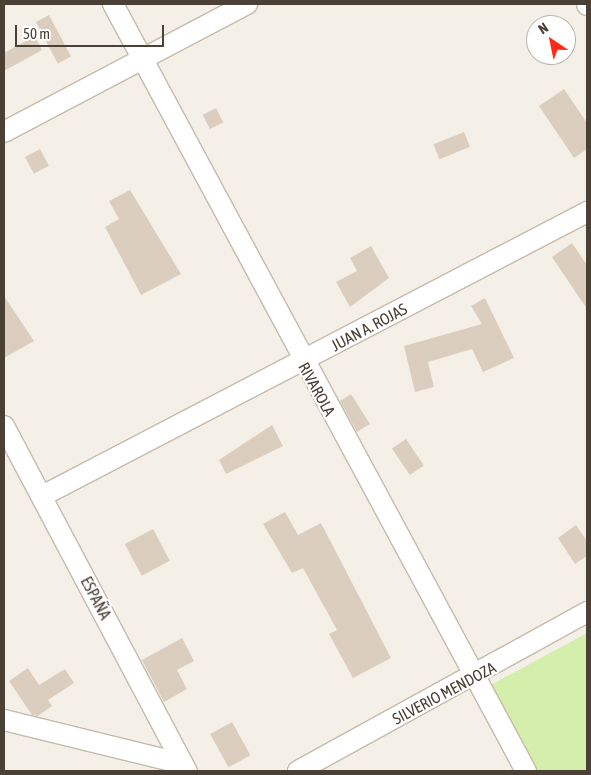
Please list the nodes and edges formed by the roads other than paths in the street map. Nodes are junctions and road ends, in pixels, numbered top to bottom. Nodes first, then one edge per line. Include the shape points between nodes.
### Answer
1 (113, 4) edge
2 (247, 4) edge
3 (142, 59) junction
4 (4, 132) edge
5 (587, 212) edge
6 (303, 362) junction
7 (4, 426) edge
8 (42, 496) junction
9 (587, 612) edge
10 (476, 677) junction
11 (4, 720) edge
12 (185, 768) edge
13 (298, 771) edge
14 (526, 771) edge

1 - 3 street, RIVAROLA
2 - 3 street
3 - 4 street
3 - 6 street, RIVAROLA
5 - 6 street, JUAN A. ROJAS
6 - 8 street, JUAN A. ROJAS
6 - 10 street, RIVAROLA
7 - 8 street, ESPAÑA
8 - 12 street, ESPAÑA
9 - 10 street, SILVERIO MENDOZA
10 - 13 street, SILVERIO MENDOZA
10 - 14 street, RIVAROLA
11 - 12 street

